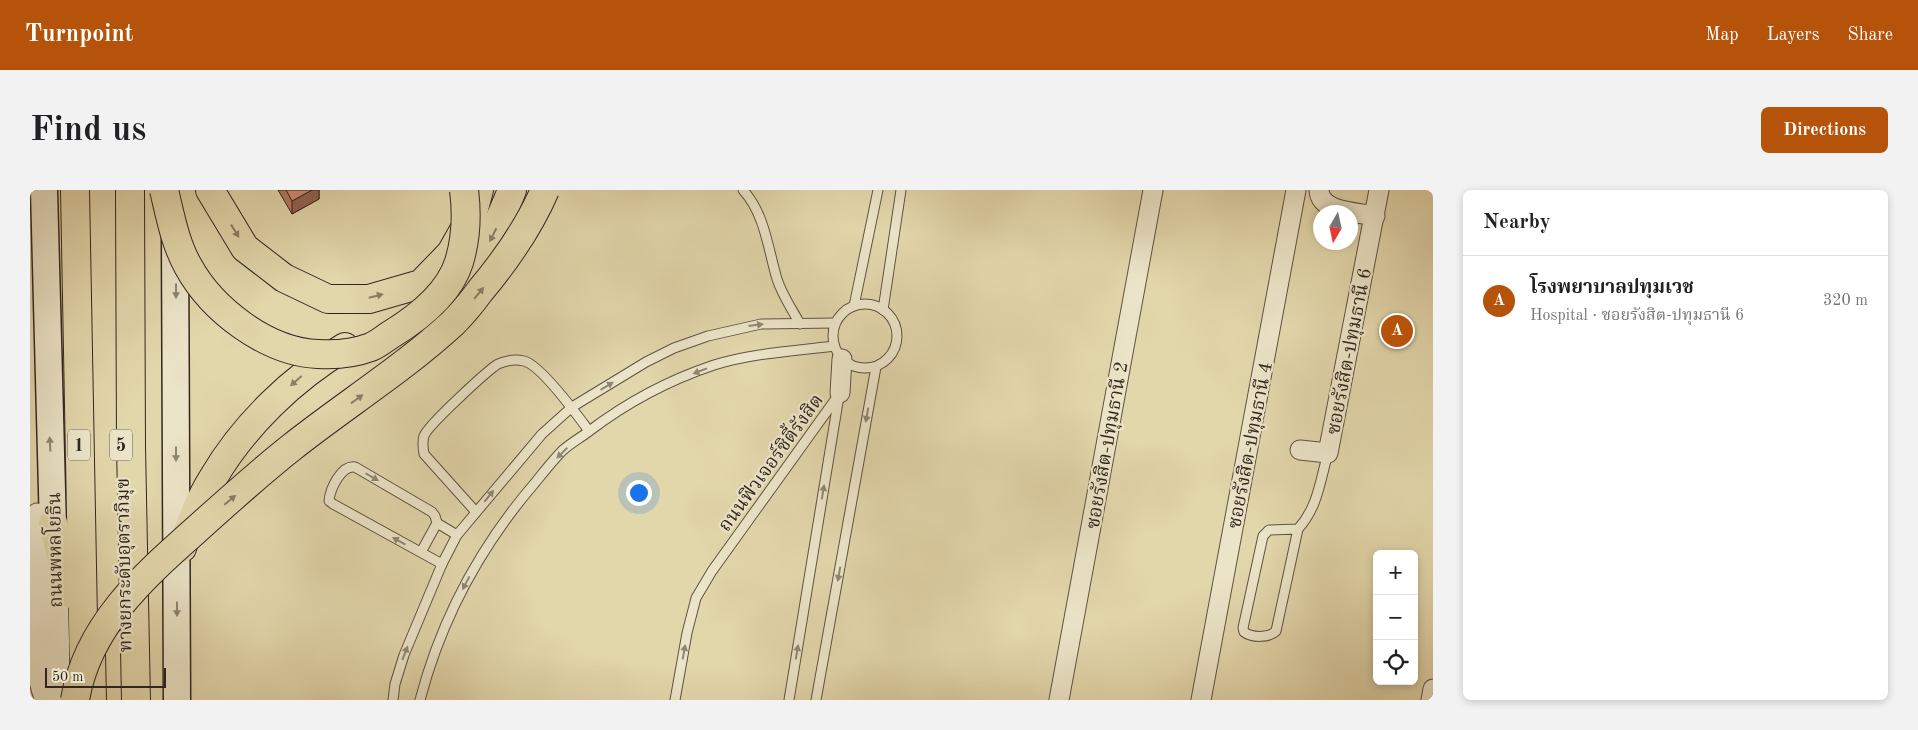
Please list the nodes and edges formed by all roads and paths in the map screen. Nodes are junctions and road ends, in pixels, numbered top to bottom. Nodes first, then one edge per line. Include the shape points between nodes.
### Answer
1 (44, 190) edge
2 (74, 190) edge
3 (85, 190) edge
4 (118, 190) edge
5 (130, 190) edge
6 (143, 190) edge
7 (164, 190) edge
8 (175, 190) edge
9 (210, 190) edge
10 (464, 190) edge
11 (479, 190) edge
12 (546, 190) edge
13 (743, 190) edge
14 (878, 190) edge
15 (901, 190) edge
16 (1153, 190) edge
17 (1296, 190) edge
18 (1319, 190) edge
19 (1379, 190) edge
20 (507, 197) edge
21 (1375, 216) junction
22 (854, 306) junction
23 (883, 310) junction
24 (454, 322) junction
25 (835, 323) junction
26 (800, 324) junction
27 (371, 347) junction
28 (838, 353) junction
29 (876, 366) junction
30 (840, 393) junction
31 (572, 407) junction
32 (589, 431) junction
33 (1300, 450) dead end
34 (1328, 453) junction
35 (476, 512) junction
36 (37, 523) edge
37 (437, 523) junction
38 (1298, 529) junction
39 (457, 535) junction
40 (421, 552) junction
41 (178, 560) junction
42 (442, 564) junction
43 (83, 639) junction
44 (30, 665) edge
45 (1433, 689) edge
46 (47, 697) edge
47 (75, 700) edge
48 (84, 700) edge
49 (92, 700) edge
50 (125, 700) edge
51 (136, 700) edge
52 (148, 700) edge
53 (177, 700) edge
54 (393, 700) edge
55 (420, 700) edge
56 (675, 700) edge
57 (789, 700) edge
58 (816, 700) edge
59 (1059, 700) edge
60 (1201, 700) edge
61 (1431, 700) edge

36 -> 1 main road, ถนนพหลโยธิน / 1 via 52,493
2 - 43 main road, ถนนพหลโยธิน / 1
3 - 49 main road, ทางยกระดับอุตราภิมุข / 5, bridge
4 - 50 main road, ทางยกระดับอุตราภิมุข / 5
5 - 51 main road
6 - 52 main road
7 - 27 main road, bridge via 173,229 188,266 230,317 281,347 317,354 341,354
8 -> 41 main road
9 -> 11 main road, bridge via 246,248 284,278 328,299 369,299 421,284 451,253 472,216
10 - 27 main road, bridge via 466,224 463,246 450,281 412,322
24 -> 12 main road, bridge via 506,260
13 - 26 lane via 757,212 779,283
14 - 22 lane
15 - 23 lane
16 - 59 street, ซอยรังสิต-ปทุมธานี 2
17 - 60 street, ซอยรังสิต-ปทุมธานี 4
18 - 21 street via 1319,196 1332,208
19 - 21 street, ซอยรังสิต-ปทุมธานี 6
20 -> 41 main road via 483,253 456,286 419,310 366,335 322,361 270,406 213,477 191,522
21 - 34 street, ซอยรังสิต-ปทุมธานี 6
22 - 23 lane via 874,305
22 - 25 lane
23 - 29 lane via 894,323 897,340 890,356
24 - 27 main road, bridge
47 -> 24 main road, bridge via 86,659 98,636 115,610 155,567 292,447 408,362
25 - 26 lane
25 - 28 lane via 832,338
31 -> 26 lane via 674,348 708,336 761,324
28 - 29 lane via 858,368
28 - 30 street
28 -> 32 lane via 760,355 715,365 666,384 615,411
29 -> 58 lane
56 -> 30 lane, ถนนฟิวเจอร์ซิตี้รังสิต via 696,598
57 -> 30 lane, ถนนฟิวเจอร์ซิตี้รังสิต
31 - 32 lane
35 -> 31 lane via 542,434
31 - 35 lane via 527,362 513,360 498,365 433,422 424,434 424,454
32 -> 55 lane via 563,450 484,551 453,608 429,666
33 - 34 street
34 - 38 lane via 1316,502
35 - 39 lane
36 - 43 main road
36 - 46 main road, ถนนพหลโยธิน / 1
37 - 39 lane
37 - 40 lane
40 -> 37 lane via 333,504 330,493 344,468 355,467 432,512
38 - 38 lane via 1269,530 1263,536 1243,628 1249,636 1272,635 1276,631
39 - 42 lane
40 - 42 lane
41 -> 53 main road
54 -> 42 lane via 404,654
43 - 48 main road, ถนนพหลโยธิน / 1
44 - 46 street
45 - 61 street

